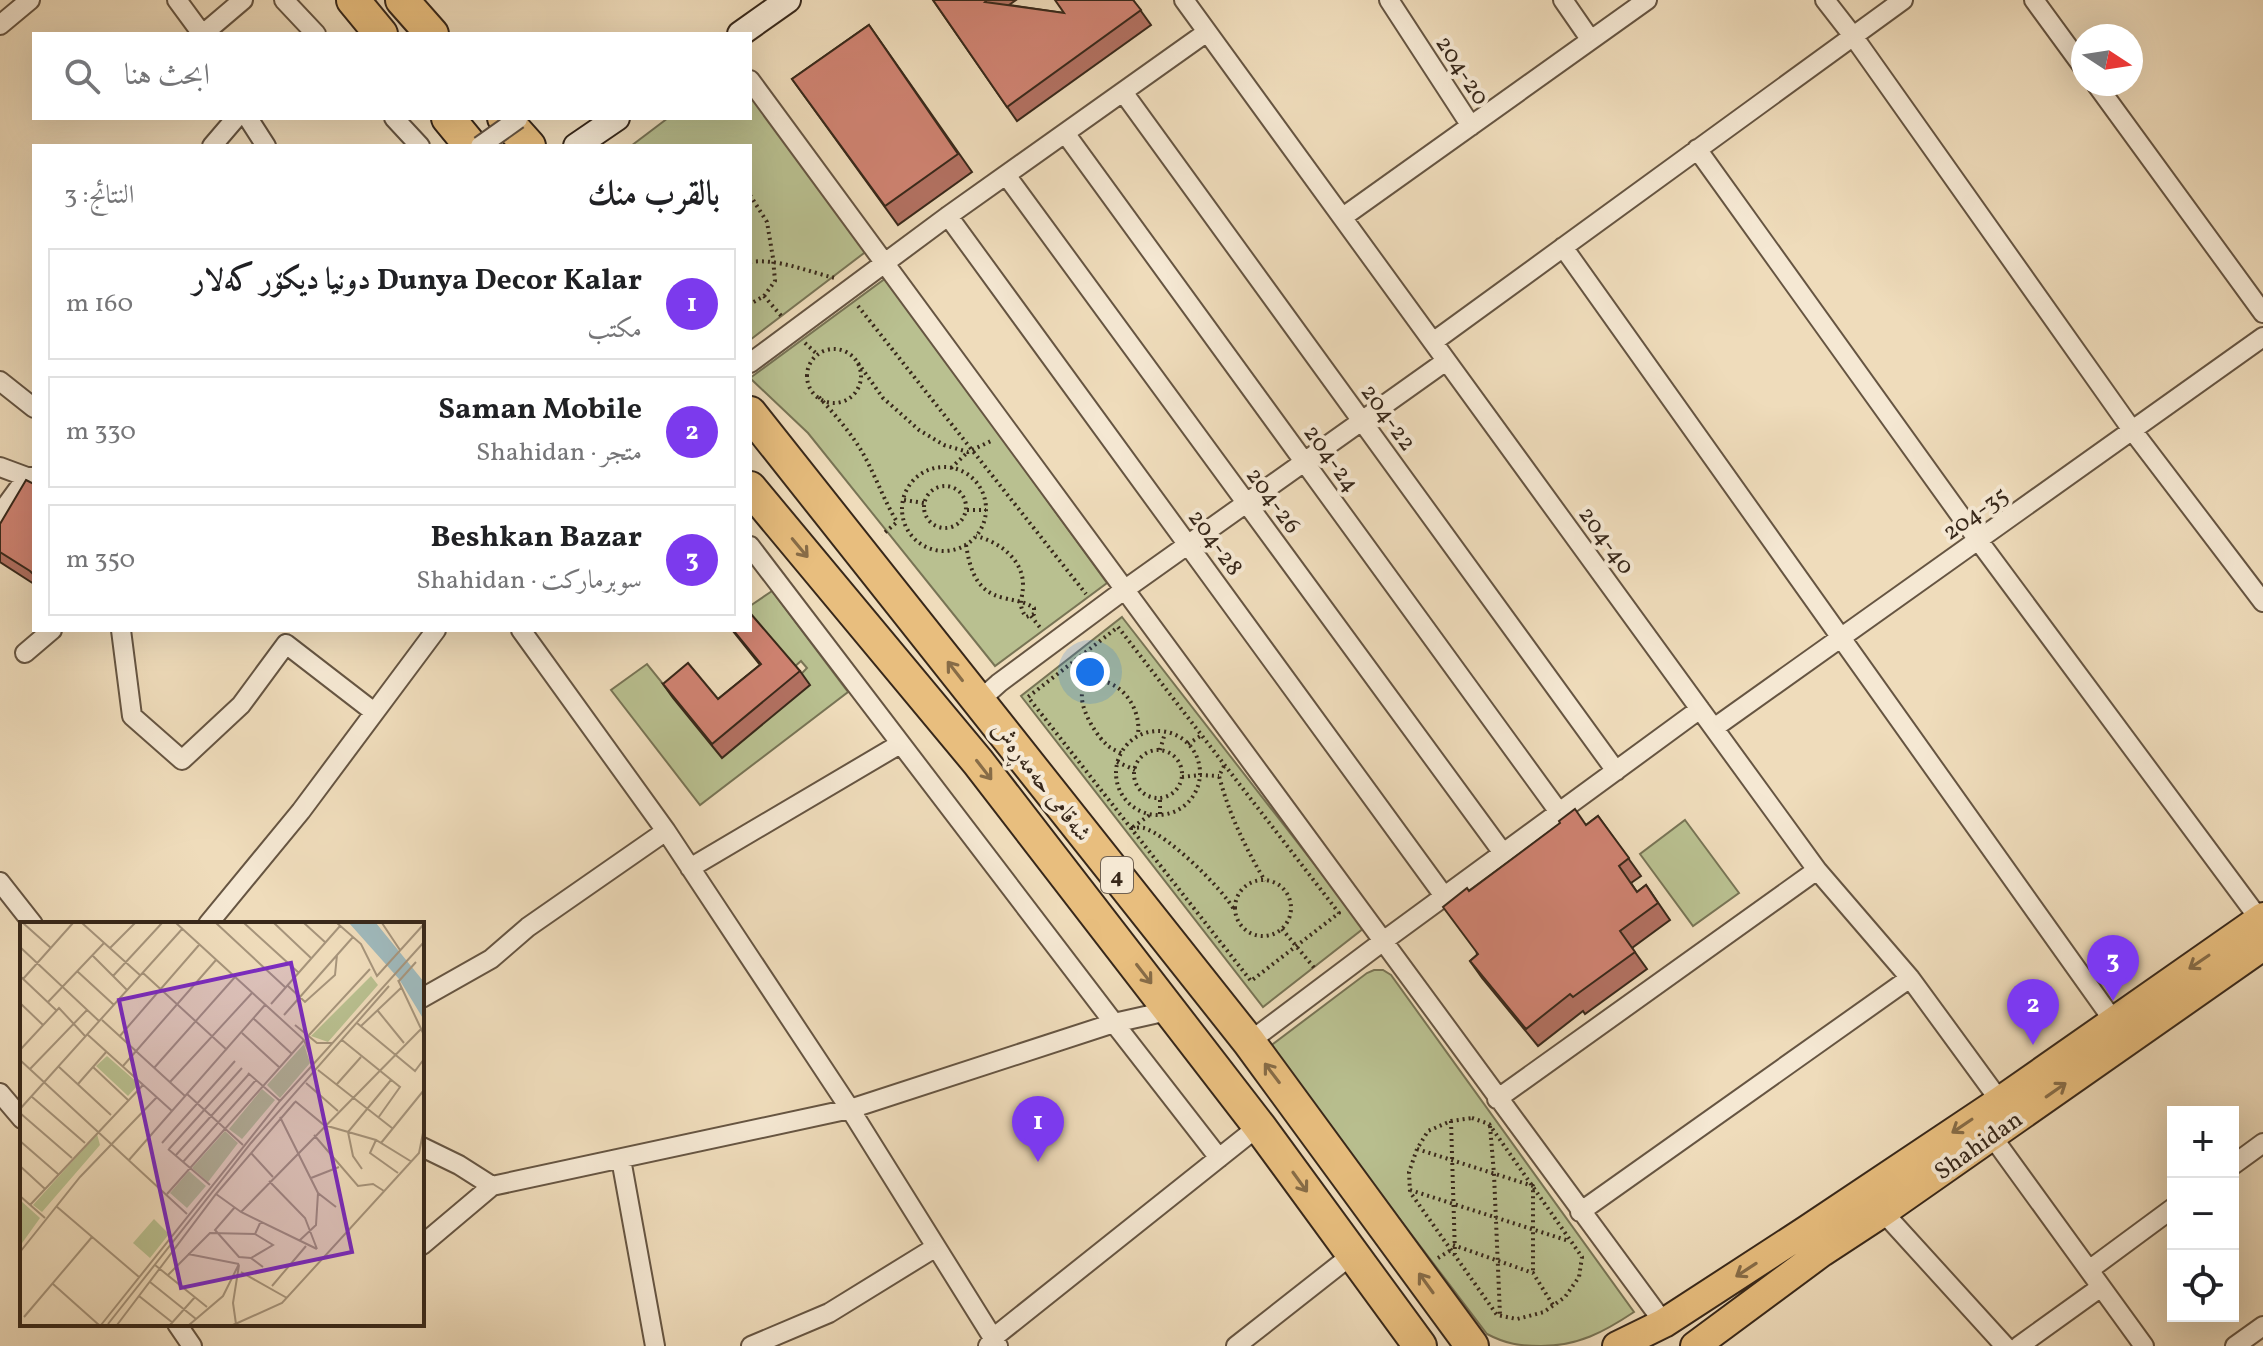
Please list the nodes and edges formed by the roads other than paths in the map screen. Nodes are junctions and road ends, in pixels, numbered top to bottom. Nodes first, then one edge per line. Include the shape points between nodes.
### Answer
1 (30, 0) edge
2 (177, 0) edge
3 (243, 0) edge
4 (284, 0) edge
5 (353, 0) edge
6 (402, 0) edge
7 (788, 0) edge
8 (1184, 0) edge
9 (1389, 0) edge
10 (1563, 0) edge
11 (1647, 0) edge
12 (1825, 0) edge
13 (1903, 0) edge
14 (2034, 0) edge
15 (0, 25) edge
16 (201, 32) edge
17 (204, 32) edge
18 (314, 32) edge
19 (379, 32) edge
20 (430, 32) edge
21 (743, 32) edge
22 (1207, 32) junction
23 (1853, 36) junction
24 (1590, 39) junction
25 (2071, 51) edge
26 (752, 83) edge
27 (1123, 92) junction
28 (2105, 96) edge
29 (234, 120) edge
30 (249, 120) edge
31 (396, 120) edge
32 (450, 120) edge
33 (614, 120) edge
34 (1471, 126) junction
35 (517, 128) edge
36 (1065, 133) junction
37 (214, 144) edge
38 (265, 144) edge
39 (418, 144) edge
40 (469, 144) edge
41 (484, 144) edge
42 (579, 144) edge
43 (1697, 149) junction
44 (1006, 175) junction
45 (948, 216) junction
46 (1343, 217) junction
47 (1563, 247) junction
48 (884, 264) junction
49 (2263, 313) edge
50 (2263, 337) edge
51 (1433, 342) junction
52 (1446, 361) junction
53 (752, 362) edge
54 (0, 381) edge
55 (32, 406) edge
56 (752, 415) edge
57 (1362, 421) junction
58 (2132, 430) junction
59 (782, 452) junction
60 (1305, 462) junction
61 (0, 467) edge
62 (752, 473) edge
63 (31, 477) edge
64 (752, 490) edge
65 (1247, 503) junction
66 (0, 514) edge
67 (1978, 540) junction
68 (1188, 545) junction
69 (752, 549) edge
70 (1124, 590) junction
71 (2263, 602) edge
72 (50, 632) edge
73 (121, 632) edge
74 (434, 632) edge
75 (522, 632) edge
76 (289, 637) edge
77 (1840, 639) junction
78 (25, 653) dead end
79 (979, 701) junction
80 (1700, 709) junction
81 (374, 712) junction
82 (1714, 728) junction
83 (900, 744) junction
84 (1616, 771) junction
85 (1559, 812) junction
86 (666, 831) junction
87 (1503, 853) junction
88 (690, 868) junction
89 (1817, 870) junction
90 (0, 882) edge
91 (1444, 896) junction
92 (31, 922) edge
93 (210, 922) edge
94 (2262, 928) edge
95 (1382, 942) junction
96 (1910, 978) junction
97 (424, 997) edge
98 (1172, 1010) junction
99 (2113, 1020) junction
100 (1114, 1023) junction
101 (1249, 1042) junction
102 (0, 1093) edge
103 (1497, 1099) junction
104 (2000, 1101) junction
105 (850, 1109) junction
106 (20, 1117) edge
107 (1259, 1126) junction
108 (1991, 1135) junction
109 (2263, 1143) edge
110 (424, 1148) edge
111 (1219, 1158) junction
112 (621, 1159) junction
113 (2239, 1161) edge
114 (492, 1186) junction
115 (1580, 1212) junction
116 (1883, 1212) junction
117 (2167, 1212) edge
118 (1814, 1241) junction
119 (424, 1243) edge
120 (936, 1247) junction
121 (1353, 1254) junction
122 (2089, 1270) junction
123 (2101, 1287) junction
124 (1664, 1323) junction
125 (178, 1326) edge
126 (2263, 1326) edge
127 (993, 1343) edge
128 (192, 1346) edge
129 (655, 1346) edge
130 (751, 1346) edge
131 (1236, 1346) edge
132 (1420, 1346) edge
133 (1472, 1346) edge
134 (1617, 1346) edge
135 (1695, 1346) edge
136 (2005, 1346) edge
137 (2019, 1346) edge
138 (2144, 1346) edge
139 (2235, 1346) edge

1 - 15 street
2 - 16 street
3 - 17 street
4 - 18 street
5 - 19 highway
6 - 20 highway
7 - 21 street
8 - 22 street, 204-40
9 - 34 street, 204-20
10 - 24 street
11 - 24 street
12 - 23 street
13 - 23 street
14 - 25 street
22 - 27 street
22 - 46 street, 204-40
23 - 43 street
23 - 58 street
24 - 34 street
26 - 48 street
27 - 36 street
27 - 57 street, 204-22
28 - 49 street
29 - 37 street
30 - 38 street
31 - 39 street
32 - 40 highway
33 - 42 street
34 - 46 street
35 - 41 street, bridge
36 - 44 street
36 - 60 street, 204-24
43 - 47 street
43 - 67 street
44 - 45 street
44 - 65 street, 204-26
45 - 48 street
45 - 68 street, 204-28
46 - 51 street, 204-40
47 - 51 street
47 - 77 street
48 - 53 street
48 - 70 street
50 - 58 street, 204-35
51 - 52 street, 204-40
52 - 57 street
52 - 80 street, 204-40
54 - 55 street
56 - 59 highway, شەقامی حەمەڕەش / 4
57 - 60 street
57 - 84 street, 204-22
58 - 67 street, 204-35
58 - 71 street
59 - 62 highway
79 -> 59 highway, شەقامی حەمەڕەش / 4
60 - 65 street
60 - 85 street, 204-24
61 - 63 street
63 - 66 street
64 -> 98 highway, شەقامی حەمەڕەش / 4 via 978,762
65 - 68 street
65 - 87 street, 204-26
67 - 77 street, 204-35
67 - 94 street
68 - 70 street
68 - 91 street, 204-28
69 - 83 street
70 - 79 street
70 - 95 street
72 - 78 street
73 - 76 street via 132,716 182,760 241,705
74 - 81 street
75 - 86 street
76 - 81 street
77 - 82 street, 204-35
77 - 99 street
79 - 101 highway, شەقامی حەمەڕەش / 4
80 - 82 street, 204-40
80 - 84 street
81 - 93 street
82 - 89 street, 204-40
83 - 88 street
83 - 100 street
84 - 85 street
85 - 87 street
86 - 88 street
86 - 97 street via 491,959
87 - 91 street
88 - 105 street
89 - 96 street, 204-40
89 - 103 street
90 - 92 street
91 - 95 street
94 -> 99 main road
108 -> 94 main road, Shahidan
95 - 101 street
95 - 103 street
96 - 104 street, 204-40
96 - 115 street
98 - 100 street
98 - 107 highway, شەقامی حەمەڕەش / 4
99 - 104 main road
100 - 105 street
100 - 111 street
133 -> 101 highway, شەقامی حەمەڕەش / 4
102 - 106 street
103 - 115 street
104 -> 118 main road
105 - 112 street
105 - 120 street
107 - 111 street
107 -> 121 highway, شەقامی حەمەڕەش / 4
108 - 116 main road, Shahidan
108 - 122 street
109 - 113 street
110 - 114 street
111 - 127 street
112 - 114 street
112 - 129 street
114 - 119 street
115 - 124 street
116 - 118 main road, Shahidan
116 - 136 street
117 - 122 street
118 -> 124 main road
118 - 135 main road, Shahidan
120 - 127 street
120 - 130 street via 829,1313
121 - 131 street
121 - 132 highway, شەقامی حەمەڕەش / 4
122 - 123 street
123 - 137 street
123 - 138 street
124 - 134 main road
125 - 128 street
126 - 139 street

